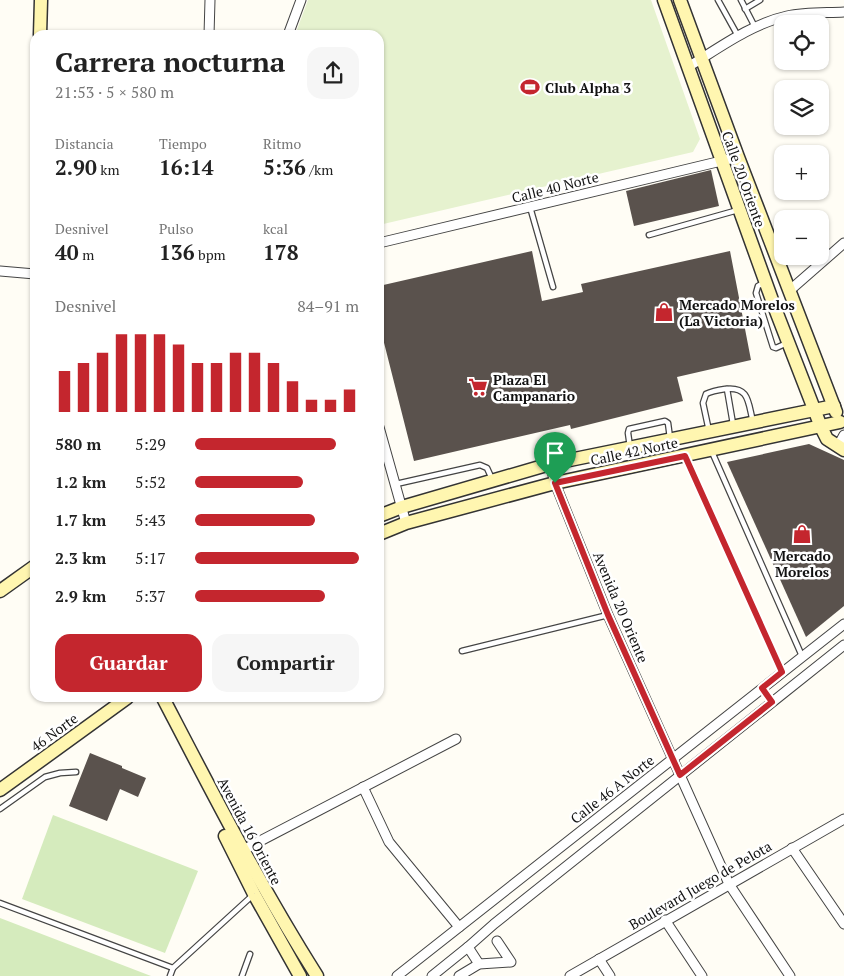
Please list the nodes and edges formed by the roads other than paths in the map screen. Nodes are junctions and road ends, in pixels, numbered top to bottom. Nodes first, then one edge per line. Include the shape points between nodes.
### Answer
1 (41, 0) edge
2 (210, 0) edge
3 (301, 0) edge
4 (664, 0) edge
5 (680, 0) edge
6 (718, 0) edge
7 (741, 0) edge
8 (760, 0) edge
9 (745, 9) junction
10 (844, 12) edge
11 (755, 27) junction
12 (40, 30) edge
13 (209, 30) edge
14 (290, 30) edge
15 (738, 36) junction
16 (701, 58) junction
17 (688, 67) junction
18 (738, 157) junction
19 (722, 161) junction
20 (530, 207) junction
21 (740, 210) junction
22 (649, 235) dead end
23 (384, 242) edge
24 (844, 243) edge
25 (0, 271) edge
26 (30, 274) edge
27 (553, 287) dead end
28 (789, 291) junction
29 (727, 389) junction
30 (834, 406) junction
31 (815, 411) junction
32 (753, 423) junction
33 (734, 427) junction
34 (821, 427) junction
35 (843, 428) edge
36 (709, 432) junction
37 (670, 440) junction
38 (384, 444) edge
39 (630, 448) junction
40 (841, 448) edge
41 (711, 450) junction
42 (685, 456) junction
43 (550, 464) junction
44 (493, 480) junction
45 (555, 483) junction
46 (396, 484) junction
47 (402, 507) junction
48 (384, 514) edge
49 (406, 523) junction
50 (384, 532) edge
51 (30, 570) edge
52 (0, 591) edge
53 (608, 615) junction
54 (844, 624) edge
55 (844, 646) edge
56 (462, 651) dead end
57 (802, 656) junction
58 (782, 672) junction
59 (762, 688) junction
60 (121, 702) edge
61 (158, 702) edge
62 (165, 702) edge
63 (772, 702) junction
64 (456, 739) dead end
65 (672, 758) junction
66 (76, 772) dead end
67 (680, 775) junction
68 (363, 787) junction
69 (0, 790) edge
70 (0, 809) edge
71 (844, 819) edge
72 (792, 848) junction
73 (238, 852) junction
74 (729, 884) junction
75 (254, 894) junction
76 (0, 903) edge
77 (665, 920) junction
78 (843, 921) edge
79 (459, 927) junction
80 (497, 941) dead end
81 (468, 947) junction
82 (250, 954) dead end
83 (600, 959) junction
84 (479, 964) junction
85 (173, 968) junction
86 (170, 976) edge
87 (242, 976) edge
88 (300, 976) edge
89 (317, 976) edge
90 (397, 976) edge
91 (432, 976) edge
92 (459, 976) edge
93 (570, 976) edge
94 (610, 976) edge
95 (702, 976) edge
96 (790, 976) edge

1 - 12 main road
2 - 13 street
3 - 14 street
4 - 17 main road, Calle 20 Oriente
5 - 16 main road, Calle 20 Oriente
6 - 15 lane
7 - 9 lane
8 - 9 lane
9 - 11 lane
10 - 11 street via 787,16
11 - 15 street
15 - 16 street
16 - 17 street
16 - 18 main road, Calle 20 Oriente
17 - 19 main road, Calle 20 Oriente
18 - 19 street, Calle 40 Norte
18 - 28 main road, Calle 20 Oriente
19 - 20 street, Calle 40 Norte
19 - 21 main road, Calle 20 Oriente
20 - 23 street, Calle 40 Norte
20 - 27 lane
21 - 22 lane
21 - 31 main road, Calle 20 Oriente
24 - 28 street
25 - 26 street
28 - 30 main road, Calle 20 Oriente
29 - 32 lane via 737,388 745,394
29 - 33 lane
29 - 36 lane via 710,392 703,398
30 - 31 main road, Calle 42 Norte
30 - 35 main road, Calle 20 Oriente
31 - 32 main road, Calle 42 Norte
31 - 34 main road, Calle 20 Oriente
32 - 33 main road, Calle 42 Norte
33 - 36 main road, Calle 42 Norte
34 - 35 main road, Calle 42 Norte
34 - 40 main road, Calle 20 Oriente via 827,438
34 - 41 main road, Calle 42 Norte
35 - 40 street
36 - 37 main road, Calle 42 Norte
37 - 39 main road, Calle 42 Norte
37 - 39 lane via 665,421 629,429
38 - 46 street
39 - 43 main road, Calle 42 Norte
41 - 42 main road, Calle 42 Norte
41 - 57 lane
42 - 45 main road, Calle 42 Norte
42 - 58 lane
43 - 44 main road, Calle 42 Norte
43 - 45 street, Avenida 20 Oriente
44 - 46 lane via 487,468 480,466
44 - 47 main road, Calle 42 Norte
45 - 49 main road, Calle 42 Norte
45 - 53 street, Avenida 20 Oriente
46 - 47 street
47 - 48 main road, Calle 42 Norte
47 - 49 street
49 - 50 main road, Calle 42 Norte
51 - 52 main road
53 - 56 lane
53 - 65 street, Avenida 20 Oriente
54 - 57 street, Calle 46 A Norte
55 - 63 street
57 - 58 street, Calle 46 A Norte
58 - 59 street, Calle 46 A Norte
59 - 63 street
59 - 65 street, Calle 46 A Norte
60 - 69 main road, 46 Norte
61 - 73 main road, Avenida 16 Oriente
62 - 73 main road, Avenida 16 Oriente
63 - 67 street
64 - 68 street
65 - 67 street, Avenida 20 Oriente
65 - 79 street, Calle 46 A Norte
66 - 70 lane via 45,777
67 - 74 street, Avenida 20 Oriente
67 - 81 street
68 - 73 street
68 - 79 street via 390,842
71 - 72 street, Boulevard Juego de Pelota
72 - 74 street, Boulevard Juego de Pelota
72 - 78 street
73 - 75 main road, Avenida 16 Oriente
73 - 89 main road, Avenida 16 Oriente
74 - 77 street, Boulevard Juego de Pelota
74 - 96 street, Avenida 20 Oriente
75 - 85 lane
75 - 88 main road, Avenida 16 Oriente
76 - 85 lane
77 - 83 street, Boulevard Juego de Pelota
77 - 95 street
79 - 90 street, Calle 46 A Norte
80 - 84 street via 511,962
81 - 84 street
81 - 91 street
82 - 87 lane
83 - 93 street, Boulevard Juego de Pelota
83 - 94 street
84 - 92 street
85 - 86 lane

